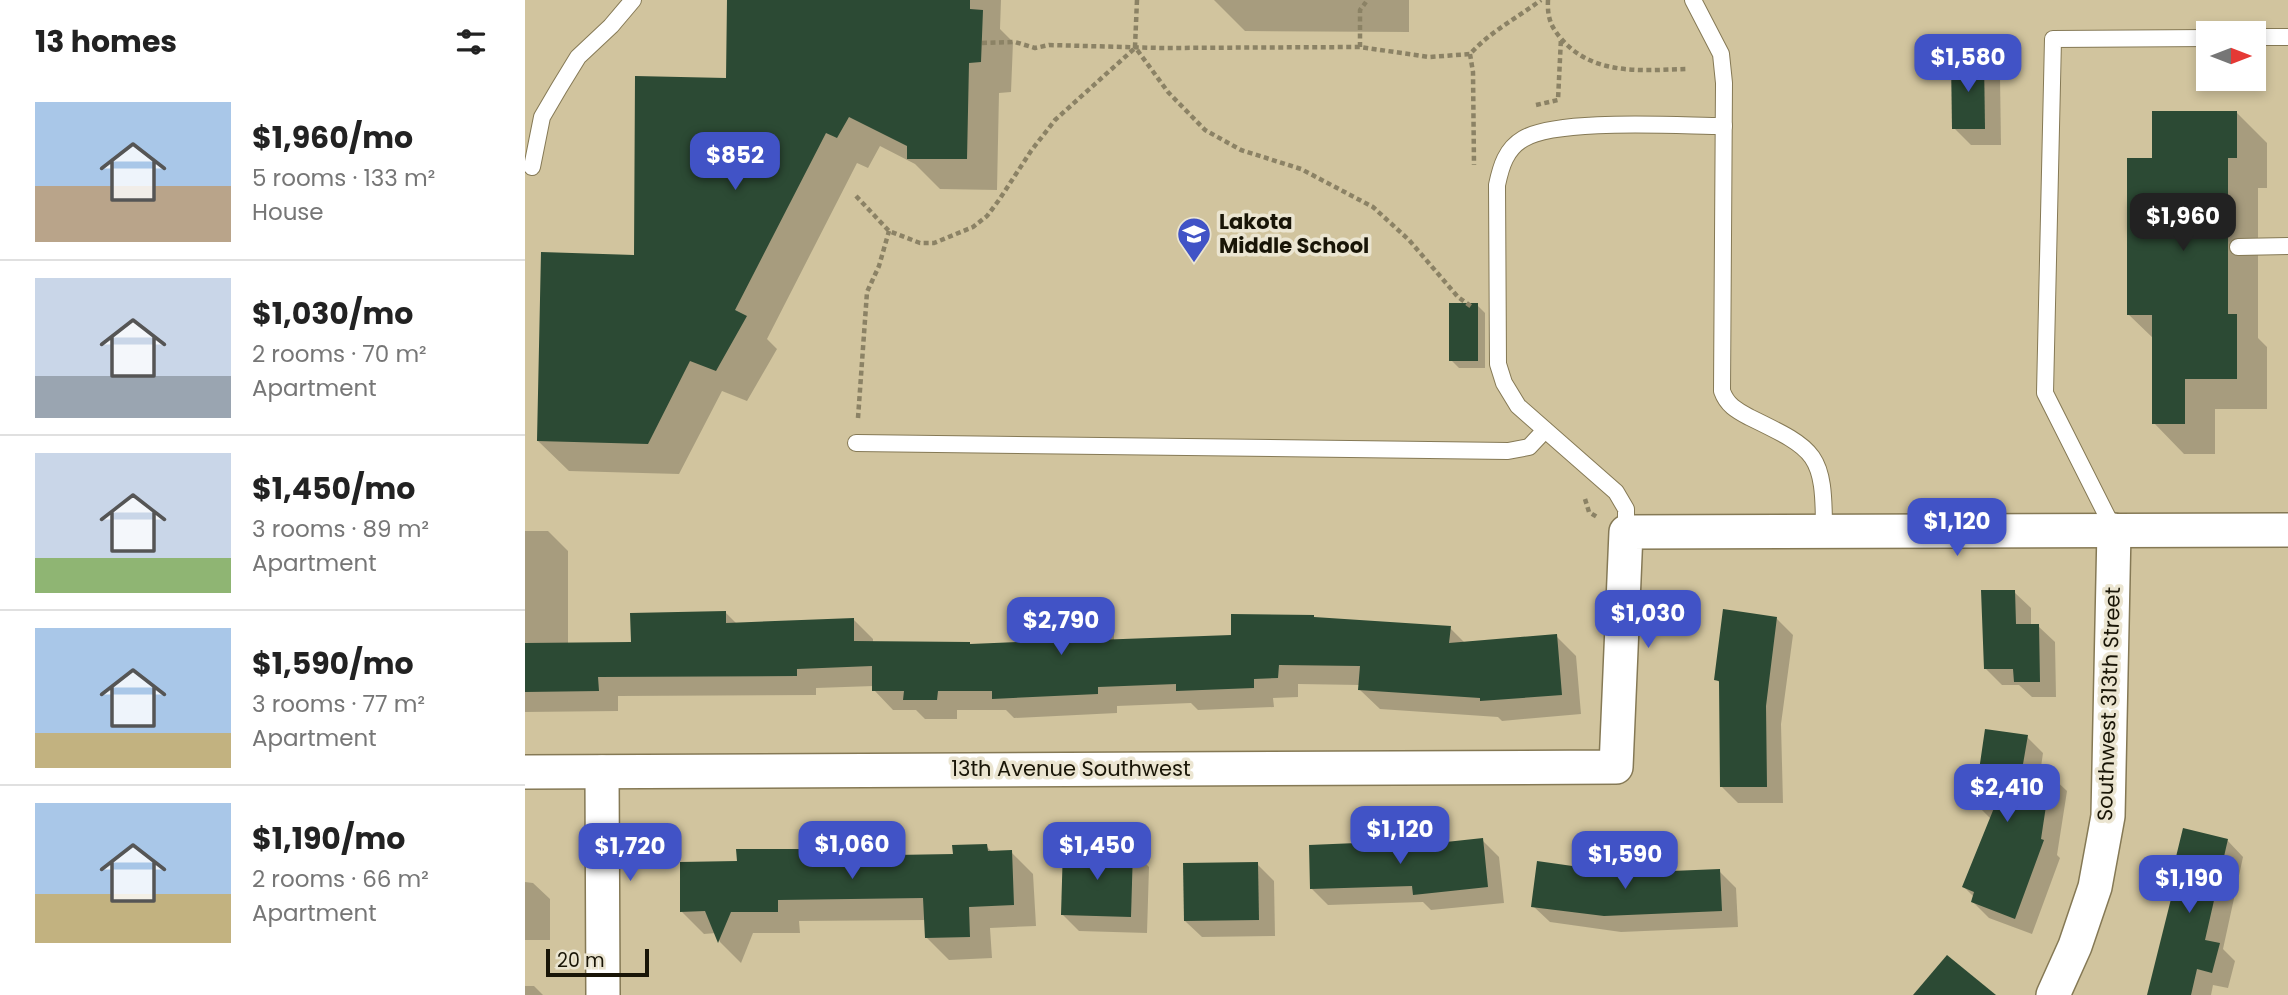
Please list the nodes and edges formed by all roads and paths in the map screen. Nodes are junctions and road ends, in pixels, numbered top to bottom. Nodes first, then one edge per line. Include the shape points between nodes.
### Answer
1 (633, 0) edge
2 (1137, 0) edge
3 (1541, 0) edge
4 (1548, 0) edge
5 (1693, 0) edge
6 (1366, 2) dead end
7 (2266, 37) edge
8 (2288, 37) edge
9 (1560, 38) junction
10 (2196, 38) edge
11 (982, 43) dead end
12 (1135, 47) junction
13 (1360, 47) junction
14 (1687, 69) dead end
15 (1533, 106) dead end
16 (1724, 126) junction
17 (1479, 153) dead end
18 (1474, 163) dead end
19 (532, 167) dead end
20 (856, 196) dead end
21 (889, 231) junction
22 (2288, 246) edge
23 (2238, 247) dead end
24 (1475, 309) dead end
25 (1545, 430) junction
26 (856, 443) joint
27 (2114, 530) junction
28 (2288, 530) edge
29 (1824, 531) junction
30 (1626, 532) junction
31 (525, 772) edge
32 (602, 772) junction
33 (603, 995) edge
34 (2053, 995) edge

1 - 19 lane via 577,57 542,117
2 - 12 path
3 - 13 path via 1498,28 1471,54 1429,57
4 - 9 path via 1547,16
5 - 16 lane via 1721,54
6 - 13 path via 1360,10
7 - 8 lane
9 - 14 path via 1598,65 1630,70
9 - 15 path via 1558,100
10 - 27 lane via 2053,39 2045,393
11 - 12 path via 1015,42 1035,48
12 - 13 path
12 - 21 path via 1055,120 987,216 973,227 935,243 920,243
12 - 24 path via 1168,92 1205,130 1241,150 1301,169 1373,207 1409,240 1458,297
16 - 25 lane via 1542,130 1510,150 1497,185 1498,365 1518,406
16 - 29 lane via 1723,391 1730,406 1809,451 1824,496
17 - 18 path
20 - 21 path
21 - 26 path via 867,292
22 - 23 lane
25 - 26 lane via 1529,447 1507,451
25 - 30 lane via 1616,492 1626,509
27 - 28 street
27 - 29 street
27 - 34 street, Southwest 313th Street via 2108,816 2095,887
29 - 30 street
30 - 32 street, 13th Avenue Southwest via 1616,766
31 - 32 street, 13th Avenue Southwest
32 - 33 street

